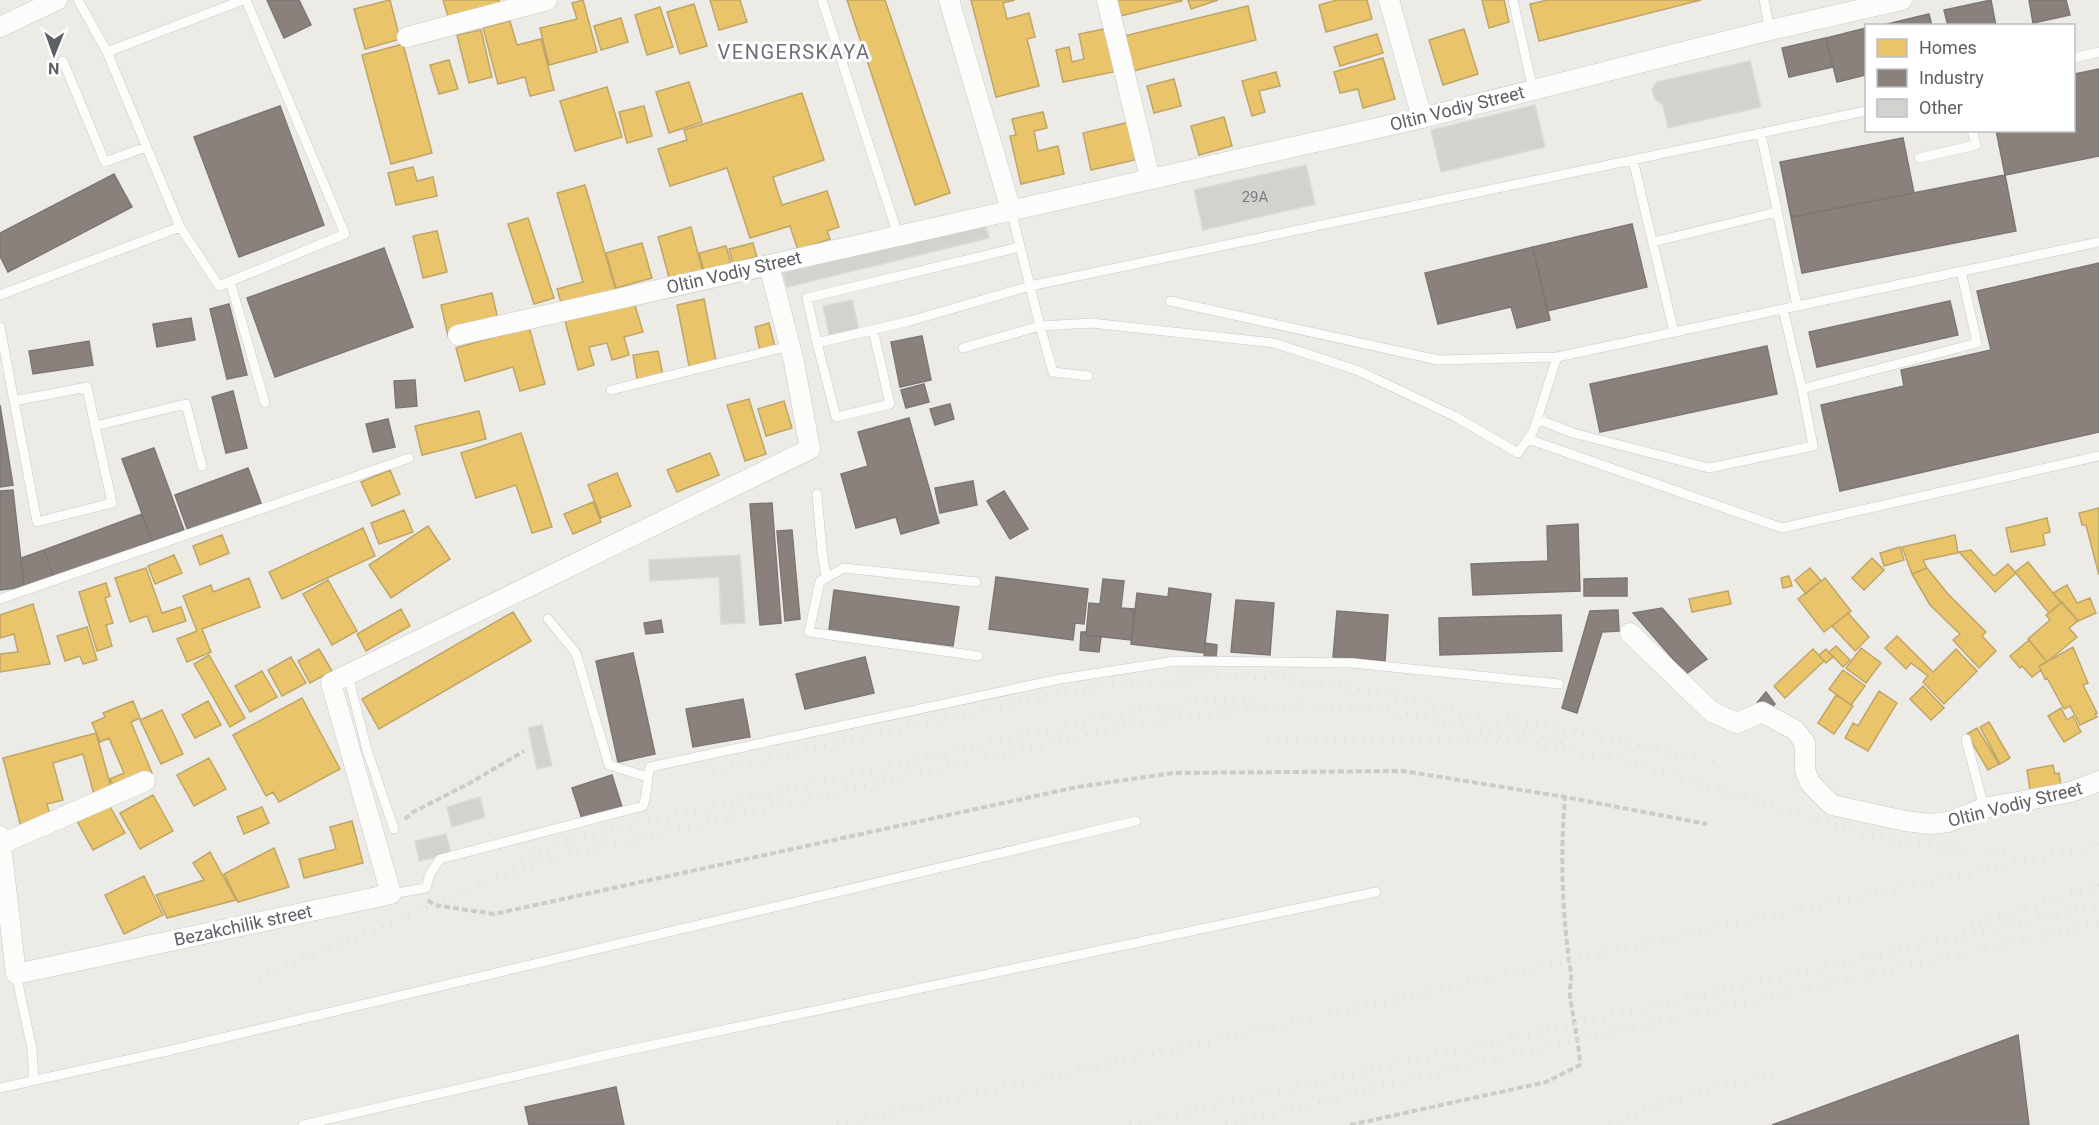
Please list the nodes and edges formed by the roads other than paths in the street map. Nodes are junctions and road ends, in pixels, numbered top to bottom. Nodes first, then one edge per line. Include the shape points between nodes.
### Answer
1 (57, 0) edge
2 (78, 0) edge
3 (245, 0) edge
4 (547, 0) edge
5 (822, 0) edge
6 (949, 0) edge
7 (1107, 0) edge
8 (1389, 0) edge
9 (1514, 0) edge
10 (1764, 0) edge
11 (1902, 0) edge
12 (511, 4) edge
13 (0, 27) edge
14 (1770, 30) junction
15 (407, 37) dead end
16 (107, 52) junction
17 (2099, 52) edge
18 (2075, 58) edge
19 (63, 61) dead end
20 (1533, 90) junction
21 (1865, 111) edge
22 (1422, 118) junction
23 (1973, 132) edge
24 (1761, 134) junction
25 (146, 147) junction
26 (1919, 158) dead end
27 (1633, 160) junction
28 (1150, 178) junction
29 (1011, 210) junction
30 (1777, 212) junction
31 (180, 227) junction
32 (898, 235) junction
33 (1653, 242) junction
34 (2099, 242) edge
35 (1020, 247) junction
36 (769, 265) junction
37 (1961, 271) junction
38 (230, 281) junction
39 (1030, 286) junction
40 (0, 295) edge
41 (1170, 301) dead end
42 (1797, 306) junction
43 (1783, 309) junction
44 (1040, 326) junction
45 (0, 327) edge
46 (873, 330) junction
47 (1674, 332) junction
48 (458, 335) dead end
49 (817, 343) junction
50 (790, 346) junction
51 (963, 348) dead end
52 (1557, 357) junction
53 (1088, 376) dead end
54 (1803, 389) junction
55 (611, 390) dead end
56 (14, 401) junction
57 (265, 403) dead end
58 (1537, 419) junction
59 (95, 426) junction
60 (1528, 440) junction
61 (2099, 456) edge
62 (409, 458) dead end
63 (202, 466) dead end
64 (817, 494) dead end
65 (826, 578) junction
66 (976, 582) dead end
67 (0, 599) edge
68 (548, 619) dead end
69 (1629, 633) dead end
70 (978, 656) dead end
71 (339, 679) junction
72 (1559, 684) dead end
73 (1966, 739) dead end
74 (647, 777) junction
75 (146, 781) dead end
76 (2099, 781) edge
77 (1984, 808) junction
78 (1136, 821) dead end
79 (394, 829) road end
80 (1, 840) edge
81 (1376, 892) dead end
82 (391, 894) junction
83 (16, 974) junction
84 (34, 1080) junction
85 (0, 1088) edge
86 (303, 1125) edge

1 - 13 street
2 - 16 lane
3 - 16 lane
3 - 38 lane via 345,234
4 - 12 street
5 - 32 lane
6 - 29 street
7 - 28 street
8 - 22 street
9 - 20 lane
10 - 14 lane
11 - 14 street, Oltin Vodiy Street
12 - 15 street
14 - 20 street, Oltin Vodiy Street
16 - 25 lane
17 - 18 lane
19 - 25 lane via 105,162
20 - 22 street, Oltin Vodiy Street
21 - 24 lane
22 - 28 street, Oltin Vodiy Street
23 - 26 lane via 1976,145
24 - 27 lane
24 - 30 lane
25 - 31 lane
27 - 33 lane
27 - 39 lane
28 - 29 street, Oltin Vodiy Street
29 - 32 street, Oltin Vodiy Street
29 - 35 lane
30 - 33 lane
30 - 42 lane
31 - 38 lane via 219,286
31 - 40 lane
32 - 36 street, Oltin Vodiy Street
33 - 47 lane
34 - 37 lane
35 - 39 lane
35 - 49 lane via 807,298
36 - 48 street, Oltin Vodiy Street
36 - 50 street
37 - 42 lane
37 - 54 lane via 1977,343
38 - 57 lane
39 - 44 lane
39 - 46 lane
41 - 52 lane via 1438,360
42 - 43 lane
43 - 47 lane
43 - 54 lane
44 - 51 lane
44 - 53 lane via 1053,372
44 - 60 lane via 1091,323 1274,343 1359,371 1456,417 1518,453
45 - 56 lane
46 - 49 lane
46 - 49 lane via 890,404 836,417
47 - 52 lane
50 - 55 lane
50 - 71 street via 810,449
52 - 58 lane
54 - 58 lane via 1813,446 1709,468 1572,433
56 - 59 lane via 87,387
56 - 59 lane via 37,522 112,504
58 - 60 lane
59 - 63 lane via 186,404
60 - 61 lane via 1782,528
62 - 67 lane
64 - 65 lane
65 - 66 lane via 844,568
65 - 70 lane via 820,581 809,632
68 - 74 lane via 576,653 609,765
69 - 77 street, Oltin Vodiy Street via 1712,712 1737,723 1762,712 1795,730 1805,742 1805,770 1810,783 1832,805 1931,824
71 - 79 lane
71 - 82 street
72 - 74 lane via 1352,663 1176,660 1060,679 704,755 650,767
73 - 77 lane
74 - 82 lane via 643,806 440,859 426,888
75 - 80 street
76 - 77 street, Oltin Vodiy Street via 2071,792
78 - 84 lane
80 - 83 street
81 - 86 lane via 609,1054
82 - 83 street, Bezakchilik street
83 - 84 lane via 32,1049
84 - 85 lane

